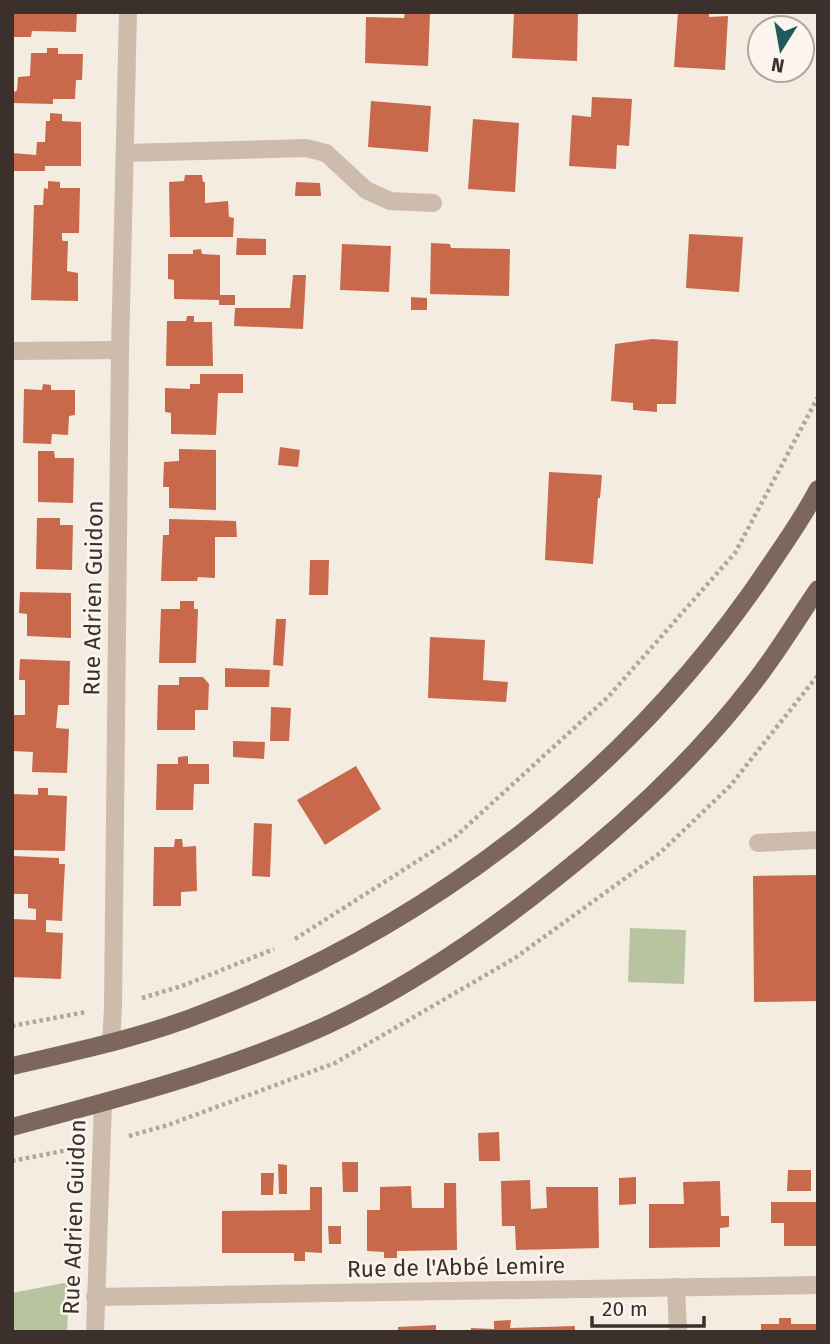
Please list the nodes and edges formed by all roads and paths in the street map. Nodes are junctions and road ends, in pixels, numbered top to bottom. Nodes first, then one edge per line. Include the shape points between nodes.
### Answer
1 (128, 12) edge
2 (125, 153) junction
3 (433, 203) dead end
4 (121, 350) junction
5 (12, 351) edge
6 (818, 397) edge
7 (818, 489) edge
8 (818, 589) edge
9 (818, 841) edge
10 (758, 843) dead end
11 (286, 944) dead end
12 (275, 949) dead end
13 (113, 1007) junction
14 (12, 1026) edge
15 (111, 1043) junction
16 (12, 1066) edge
17 (103, 1103) junction
18 (12, 1127) edge
19 (818, 1285) edge
20 (676, 1287) junction
21 (95, 1297) junction
22 (95, 1332) edge
23 (678, 1332) edge

1 - 2 street, Rue Adrien Guidon
2 - 3 street via 306,148 326,153 366,190 390,201
2 - 4 street, Rue Adrien Guidon
4 - 5 street
4 - 13 street, Rue Adrien Guidon
6 - 11 path via 735,553 608,696 455,837
7 - 15 main road via 743,606 705,654 640,729 554,808 467,876 384,927 206,1013
8 - 17 main road via 753,685 688,760 609,836 496,926 325,1026 226,1065
9 - 10 street
12 - 13 path
13 - 14 path
13 - 15 street, Rue Adrien Guidon
15 - 16 main road
17 - 18 main road
17 - 21 street, Rue Adrien Guidon
19 - 20 street, Rue de l'Abbé Lemire
20 - 21 street, Rue de l'Abbé Lemire
20 - 23 street
21 - 22 street, Rue Adrien Guidon

